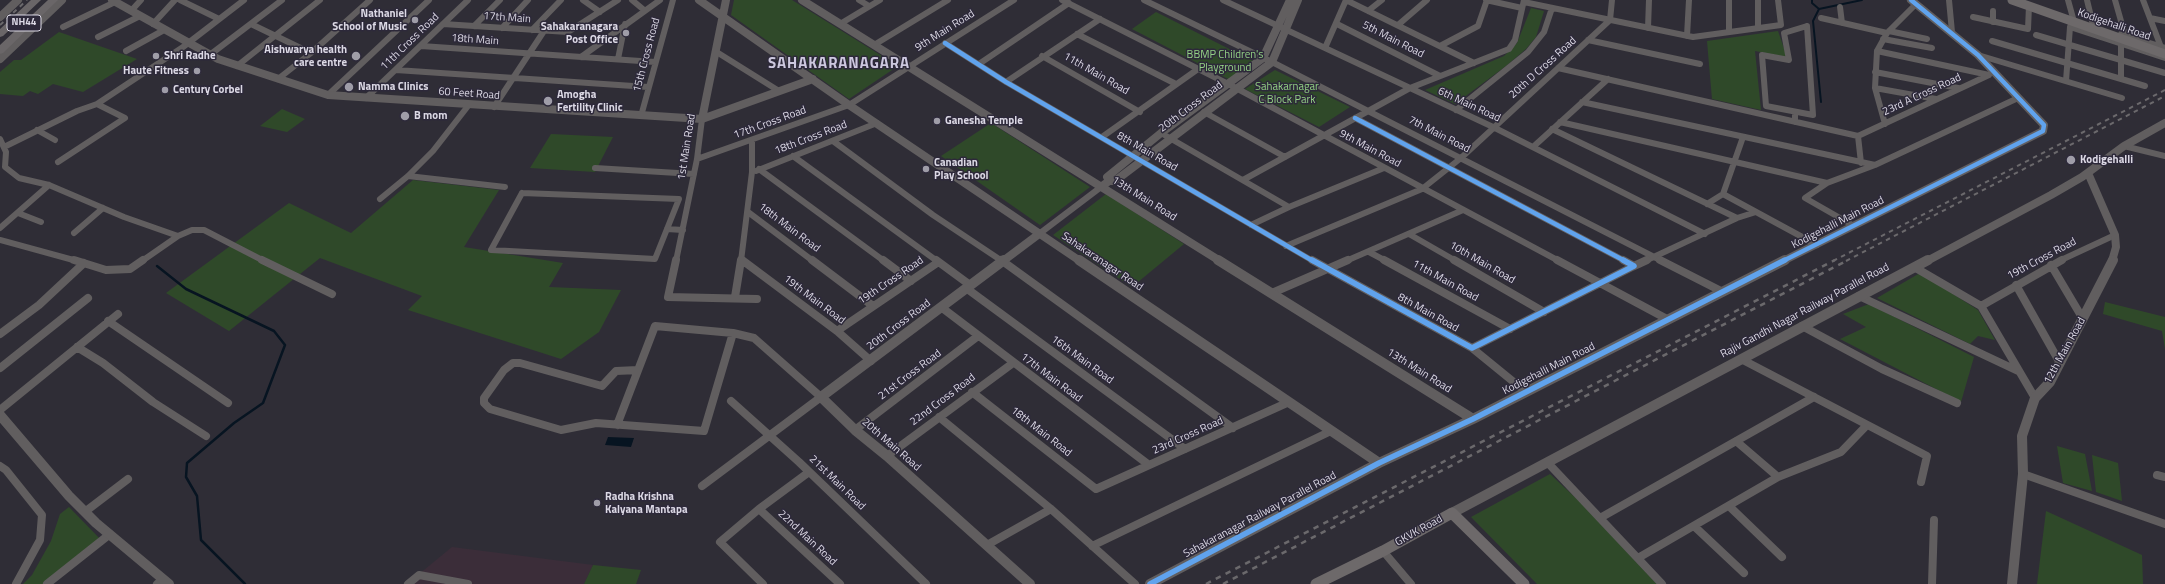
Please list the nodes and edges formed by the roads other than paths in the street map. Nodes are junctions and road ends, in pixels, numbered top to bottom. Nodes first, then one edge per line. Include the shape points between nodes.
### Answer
1 (18, 0) edge
2 (31, 0) edge
3 (36, 0) edge
4 (48, 0) edge
5 (53, 0) edge
6 (62, 0) edge
7 (141, 0) edge
8 (175, 0) edge
9 (180, 0) edge
10 (244, 0) edge
11 (282, 0) edge
12 (320, 0) edge
13 (370, 0) edge
14 (428, 0) edge
15 (468, 0) edge
16 (500, 0) edge
17 (528, 0) edge
18 (561, 0) edge
19 (583, 0) edge
20 (618, 0) edge
21 (632, 0) edge
22 (660, 0) edge
23 (673, 0) edge
24 (699, 0) edge
25 (726, 0) edge
26 (802, 0) edge
27 (859, 0) edge
28 (880, 0) edge
29 (948, 0) edge
30 (1014, 0) edge
31 (1062, 0) edge
32 (1144, 0) edge
33 (1223, 0) edge
34 (1291, 0) edge
35 (1382, 0) edge
36 (1427, 0) edge
37 (1487, 0) edge
38 (1611, 0) edge
39 (1650, 0) edge
40 (1689, 0) edge
41 (1729, 0) edge
42 (1758, 0) edge
43 (1778, 0) edge
44 (1949, 0) edge
45 (2012, 0) edge
46 (2068, 0) edge
47 (2087, 0) edge
48 (2115, 0) edge
49 (2143, 0) edge
50 (114, 1) edge
51 (1913, 2) edge
52 (1068, 3) junction
53 (1523, 4) edge
54 (869, 6) junction
55 (2029, 6) junction
56 (1840, 7) dead end
57 (1552, 8) junction
58 (644, 10) junction
59 (131, 11) junction
60 (1368, 11) junction
61 (1993, 11) dead end
62 (600, 12) junction
63 (140, 16) junction
64 (723, 16) junction
65 (0, 17) edge
66 (1973, 17) dead end
67 (1821, 18) dead end
68 (2150, 18) junction
69 (219, 19) junction
70 (1100, 19) junction
71 (1610, 20) junction
72 (2165, 21) edge
73 (1993, 22) junction
74 (2071, 22) junction
75 (1842, 23) junction
76 (153, 24) junction
77 (251, 24) junction
78 (444, 24) junction
79 (625, 24) junction
80 (840, 24) junction
81 (1337, 24) junction
82 (2093, 24) junction
83 (1398, 25) junction
84 (474, 26) junction
85 (63, 27) dead end
86 (0, 28) edge
87 (502, 28) junction
88 (1282, 28) junction
89 (1648, 28) junction
90 (1758, 28) junction
91 (164, 30) junction
92 (532, 30) junction
93 (544, 31) junction
94 (1729, 32) junction
95 (1888, 32) junction
96 (1952, 32) junction
97 (0, 34) edge
98 (1077, 34) junction
99 (2036, 35) dead end
100 (2125, 35) junction
101 (276, 36) junction
102 (1687, 36) junction
103 (98, 37) dead end
104 (1883, 38) junction
105 (1927, 39) dead end
106 (1588, 40) junction
107 (1992, 40) dead end
108 (187, 43) junction
109 (945, 43) junction
110 (2121, 44) junction
111 (874, 45) junction
112 (2068, 45) junction
113 (0, 46) edge
114 (421, 46) junction
115 (1440, 46) junction
116 (1325, 48) junction
117 (1932, 48) dead end
118 (0, 50) edge
119 (2164, 50) edge
120 (126, 51) dead end
121 (715, 51) junction
122 (1877, 51) junction
123 (311, 53) junction
124 (211, 54) junction
125 (528, 54) junction
126 (1978, 55) junction
127 (1042, 56) junction
128 (581, 57) junction
129 (1263, 58) junction
130 (2165, 58) edge
131 (0, 59) edge
132 (618, 60) junction
133 (2121, 60) junction
134 (655, 62) junction
135 (1272, 62) junction
136 (1474, 63) junction
137 (2067, 63) junction
138 (978, 64) junction
139 (1700, 64) dead end
140 (237, 66) junction
141 (908, 67) junction
142 (1558, 68) junction
143 (1198, 69) junction
144 (396, 70) junction
145 (1875, 72) junction
146 (2165, 73) edge
147 (1992, 74) junction
148 (1440, 76) junction
149 (513, 78) junction
150 (278, 79) junction
151 (813, 79) junction
152 (1608, 79) junction
153 (2121, 79) junction
154 (2066, 81) junction
155 (1006, 82) junction
156 (1176, 84) junction
157 (1232, 86) junction
158 (2145, 86) dead end
159 (648, 87) junction
160 (1410, 88) junction
161 (1875, 88) junction
162 (1959, 88) junction
163 (779, 91) junction
164 (328, 95) junction
165 (366, 98) junction
166 (2018, 98) junction
167 (2122, 98) dead end
168 (1936, 99) junction
169 (1582, 102) junction
170 (97, 104) junction
171 (849, 104) junction
172 (468, 106) junction
173 (494, 107) junction
174 (1456, 110) junction
175 (1368, 111) junction
176 (1140, 112) junction
177 (1204, 112) junction
178 (1795, 112) junction
179 (641, 116) junction
180 (1355, 118) junction
181 (702, 119) junction
182 (1560, 122) junction
183 (1795, 122) junction
184 (877, 123) junction
185 (2165, 123) edge
186 (1885, 124) junction
187 (1493, 127) junction
188 (1552, 129) junction
189 (2161, 129) edge
190 (37, 130) junction
191 (1161, 133) junction
192 (1324, 136) junction
193 (1858, 136) junction
194 (1743, 137) junction
195 (1102, 138) junction
196 (1169, 138) junction
197 (0, 139) edge
198 (56, 140) dead end
199 (752, 141) junction
200 (833, 141) junction
201 (2124, 146) junction
202 (4, 147) junction
203 (1533, 147) junction
204 (793, 156) junction
205 (1133, 156) junction
206 (2165, 156) edge
207 (1285, 157) junction
208 (1461, 158) junction
209 (697, 159) junction
210 (1140, 160) junction
211 (58, 162) dead end
212 (1735, 162) junction
213 (1861, 163) junction
214 (1875, 165) junction
215 (595, 168) dead end
216 (1384, 168) junction
217 (1448, 168) junction
218 (759, 170) junction
219 (752, 172) junction
220 (2088, 173) junction
221 (694, 174) junction
222 (408, 176) junction
223 (1243, 180) junction
224 (1109, 181) junction
225 (1828, 183) junction
226 (49, 185) junction
227 (505, 187) dead end
228 (1101, 187) junction
229 (1422, 188) junction
230 (1723, 194) junction
231 (380, 199) dead end
232 (1707, 204) junction
233 (1289, 207) junction
234 (103, 208) junction
235 (1463, 210) junction
236 (748, 212) junction
237 (1756, 212) junction
238 (18, 213) junction
239 (1737, 218) junction
240 (40, 222) dead end
241 (1251, 225) junction
242 (1854, 226) junction
243 (0, 228) edge
244 (667, 229) junction
245 (683, 230) junction
246 (74, 233) dead end
247 (1039, 234) junction
248 (1409, 234) junction
249 (1705, 234) junction
250 (2115, 235) junction
251 (178, 236) junction
252 (0, 240) edge
253 (1817, 244) junction
254 (1286, 246) junction
255 (1369, 252) junction
256 (1656, 256) junction
257 (741, 259) junction
258 (1002, 262) junction
259 (84, 263) junction
260 (937, 263) junction
261 (2051, 265) junction
262 (1634, 266) junction
263 (1914, 267) junction
264 (1329, 269) junction
265 (910, 281) junction
266 (1601, 284) junction
267 (2016, 285) junction
268 (968, 287) junction
269 (1724, 292) junction
270 (1272, 293) junction
271 (332, 294) dead end
272 (1860, 296) junction
273 (735, 297) junction
274 (88, 298) dead end
275 (756, 299) dead end
276 (873, 306) junction
277 (1981, 306) junction
278 (941, 307) junction
279 (1544, 312) junction
280 (118, 314) dead end
281 (1667, 319) junction
282 (2083, 319) junction
283 (108, 321) junction
284 (1802, 326) junction
285 (1510, 329) junction
286 (837, 331) junction
287 (733, 333) junction
288 (0, 334) edge
289 (978, 336) junction
290 (77, 347) junction
291 (1472, 348) junction
292 (1741, 359) junction
293 (871, 361) junction
294 (1013, 363) junction
295 (2060, 363) junction
296 (0, 368) edge
297 (638, 370) junction
298 (2019, 371) junction
299 (972, 392) junction
300 (1526, 392) junction
301 (821, 397) junction
302 (1814, 397) junction
303 (2035, 398) junction
304 (730, 401) dead end
305 (1289, 402) junction
306 (228, 403) dead end
307 (1957, 404) dead end
308 (0, 410) edge
309 (0, 415) edge
310 (939, 417) junction
311 (1473, 419) junction
312 (617, 425) junction
313 (1867, 425) junction
314 (1233, 428) junction
315 (855, 430) junction
316 (1331, 431) junction
317 (206, 436) dead end
318 (770, 436) junction
319 (1736, 441) junction
320 (1185, 449) junction
321 (887, 456) junction
322 (1548, 463) junction
323 (1380, 464) junction
324 (1149, 465) junction
325 (0, 466) edge
326 (810, 472) junction
327 (2023, 474) junction
328 (1778, 477) junction
329 (128, 479) dead end
330 (1921, 482) dead end
331 (702, 486) dead end
332 (1096, 489) joint
333 (1729, 506) junction
334 (759, 509) junction
335 (1051, 509) junction
336 (86, 511) junction
337 (1452, 513) junction
338 (1600, 518) junction
339 (1934, 520) dead end
340 (2165, 524) edge
341 (1694, 526) junction
342 (110, 534) junction
343 (987, 546) junction
344 (1092, 546) junction
345 (1382, 551) junction
346 (1782, 557) dead end
347 (1638, 558) junction
348 (1744, 573) dead end
349 (163, 582) edge
350 (16, 584) edge
351 (47, 584) edge
352 (408, 584) edge
353 (468, 584) edge
354 (763, 584) edge
355 (840, 584) edge
356 (926, 584) edge
357 (1030, 584) edge
358 (1135, 584) edge
359 (1150, 584) edge
360 (1316, 584) edge
361 (1411, 584) edge
362 (1524, 584) edge
363 (1662, 584) edge
364 (1932, 584) edge
365 (2012, 584) edge

1 - 65 street
2 - 86 highway
3 - 97 highway, NH44
4 - 113 highway, NH44
5 - 118 highway
6 - 131 street
7 - 59 street
8 - 76 street
9 - 69 street
10 - 69 street
11 - 77 street
12 - 101 street
13 - 123 street
14 - 164 street
15 - 78 street, 11th Cross Road
16 - 84 street
17 - 87 street
18 - 92 street
19 - 62 street
20 - 62 street
21 - 58 street
22 - 58 street
23 - 134 street, 15th Cross Road
24 - 64 street, Sahakaranagar Road
25 - 64 street, 1st Main Road
26 - 80 street, 13th Main Road
27 - 54 street
28 - 54 street
29 - 111 street
30 - 109 street, 9th Main Road
31 - 52 street, 9th Main Road
32 - 129 street, 7th Main Road
33 - 88 street, 6th Main Road
34 - 88 street, 20th Cross Road
35 - 60 street
36 - 83 street
37 - 53 street
37 - 115 street via 1478,26
38 - 71 street
39 - 89 street
40 - 102 street
41 - 94 street
42 - 90 street
43 - 90 street via 1781,25
44 - 96 street
45 - 55 main road, Kodigehalli Road
46 - 74 street
47 - 82 street
48 - 100 street
49 - 68 street
50 - 59 street, 60 Feet Road
50 - 85 street
51 - 95 street
51 - 96 street, Kodigehalli Main Road
52 - 70 street, 9th Main Road
52 - 138 street
53 - 57 street
53 - 136 street via 1515,40 1511,46
54 - 80 street
55 - 73 street via 2028,29
55 - 74 main road, Kodigehalli Road
56 - 75 street
57 - 71 street
57 - 174 street via 1544,32 1528,52
58 - 79 street
59 - 63 street, 60 Feet Road
60 - 81 street via 1346,0
60 - 83 street
61 - 73 street
62 - 93 street, 17th Main via 568,32
63 - 76 street, 60 Feet Road
63 - 103 street
64 - 121 street, 1st Main Road
64 - 151 street, Sahakaranagar Road
66 - 73 street
67 - 75 street
68 - 72 street
68 - 119 street
69 - 108 street
70 - 98 street
70 - 143 street, 9th Main Road
71 - 89 street
71 - 106 street, 20th D Cross Road
74 - 82 street
74 - 110 street
74 - 112 street
74 - 119 main road, Kodigehalli Road
75 - 95 street
76 - 91 street, 60 Feet Road
77 - 101 street
77 - 124 street
78 - 84 street, 17th Main
78 - 114 street, 11th Cross Road
79 - 128 street
79 - 132 street
80 - 111 street, 13th Main Road
81 - 116 street
81 - 148 street, 5th Main Road
82 - 100 street
83 - 115 street
84 - 87 street, 17th Main
87 - 92 street, 17th Main
88 - 116 street, 6th Main Road
88 - 129 street, 20th Cross Road
88 - 135 street, 20th Cross Road
89 - 102 street
90 - 94 street
91 - 108 street, 60 Feet Road
91 - 120 street
92 - 93 street, 17th Main
93 - 125 street
94 - 102 street via 1698,37
95 - 104 street
95 - 105 street
96 - 126 street, Kodigehalli Main Road
98 - 127 street
98 - 156 street
99 - 112 street
100 - 119 street
101 - 123 street
101 - 140 street
104 - 117 street
104 - 122 street
106 - 139 street
106 - 142 street, 20th D Cross Road
107 - 137 street
108 - 124 street, 60 Feet Road
108 - 170 street
109 - 138 street, 8th Main Road
109 - 141 street, 9th Main Road
110 - 130 street
110 - 133 street
111 - 141 street, 13th Main Road
112 - 133 street
112 - 137 street
114 - 125 street, 18th Main
114 - 144 street, 11th Cross Road
115 - 136 street
116 - 160 street, 6th Main Road
121 - 163 street
121 - 181 street, 1st Main Road
122 - 145 street
122 - 147 street
123 - 150 street
124 - 140 street, 60 Feet Road
125 - 128 street, 18th Main
125 - 149 street
126 - 147 street, Kodigehalli Main Road
126 - 154 street
127 - 155 street
127 - 176 street, 11th Main Road
128 - 132 street, 18th Main
129 - 135 street, 7th Main Road
129 - 157 street, 20th Cross Road
132 - 134 street, 18th Main
133 - 146 street
133 - 153 street
134 - 159 street, 15th Cross Road
135 - 157 street, 20th Cross Road
135 - 175 street, 7th Main Road
136 - 148 street
137 - 153 street
137 - 154 street
138 - 155 street, 8th Main Road
140 - 150 street, 60 Feet Road
141 - 171 street, 9th Main Road
141 - 228 street, 13th Main Road
142 - 152 street
142 - 187 street, 20th D Cross Road
143 - 156 street
143 - 157 street, 9th Main Road
144 - 149 street
144 - 165 street, 11th Cross Road
145 - 161 street
145 - 162 street
147 - 162 street, 23rd A Cross Road
147 - 166 street, Kodigehalli Main Road
148 - 160 street
149 - 159 street
149 - 173 street
150 - 164 street, 60 Feet Road
151 - 163 street
151 - 171 street, Sahakaranagar Road
152 - 169 street
152 - 183 street
153 - 158 street
154 - 167 street
155 - 195 street, 8th Main Road
156 - 176 street
157 - 177 street, 20th Cross Road
157 - 191 street, 20th Cross Road
157 - 192 street, 9th Main Road
159 - 179 street, 15th Cross Road
160 - 174 street, 6th Main Road
160 - 175 street
161 - 168 street
161 - 186 street
162 - 168 street, 23rd A Cross Road
163 - 181 street
164 - 165 street, 60 Feet Road
165 - 172 street, 60 Feet Road
166 - 214 street
166 - 242 street, Kodigehalli Main Road via 2044,125 2041,133
168 - 186 street, 23rd A Cross Road
169 - 182 street
169 - 194 street
170 - 190 street
170 - 211 street via 125,118
171 - 184 street, Sahakaranagar Road
171 - 199 street, 17th Cross Road
172 - 173 street, 60 Feet Road
172 - 222 street
173 - 179 street, 60 Feet Road
174 - 187 street, 6th Main Road
175 - 180 street
175 - 208 street, 7th Main Road
176 - 195 street
177 - 196 street, 20th Cross Road
177 - 207 street
178 - 178 street via 1766,106 1762,55 1789,60 1784,33 1807,26 1813,115
178 - 183 street
179 - 181 street, 60 Feet Road
180 - 192 street
180 - 217 street
181 - 209 street, 1st Main Road
182 - 188 street
182 - 212 street
183 - 193 street
184 - 200 street, 18th Cross Road
184 - 247 street, Sahakaranagar Road
185 - 189 street, Rajiv Gandhi Nagar Railway Parallel Road
186 - 193 street, 23rd A Cross Road
187 - 203 street, 6th Main Road
187 - 208 street, 20th D Cross Road
188 - 203 street
188 - 232 street
189 - 201 street, Rajiv Gandhi Nagar Railway Parallel Road
190 - 198 street
190 - 202 street
191 - 196 street
191 - 205 street, 20th Cross Road
192 - 207 street
192 - 216 street, 9th Main Road
193 - 213 street
194 - 212 street
194 - 213 street
195 - 205 street, 8th Main Road
196 - 210 street, 20th Cross Road
196 - 223 street
197 - 202 street
199 - 209 street, 17th Cross Road
199 - 219 street
200 - 204 street, 18th Cross Road
200 - 258 street
201 - 206 street
201 - 220 street, Rajiv Gandhi Nagar Railway Parallel Road
202 - 226 street via 5,167 19,178
203 - 249 street, 6th Main Road
204 - 218 street, 18th Cross Road
204 - 260 street, 16th Main Road
205 - 210 street, 8th Main Road
205 - 224 street, 20th Cross Road via 1107,177
207 - 223 street
208 - 217 street, 20th D Cross Road
208 - 256 street, 7th Main Road
209 - 221 street, 1st Main Road
210 - 224 street, 20th Cross Road via 1115,181
210 - 241 street, 8th Main Road
212 - 225 street
212 - 230 street
213 - 214 street
214 - 225 street
215 - 221 street
216 - 229 street, 9th Main Road
216 - 233 street
217 - 229 street, 20th D Cross Road
217 - 262 street
218 - 219 street, 18th Cross Road
218 - 265 street
219 - 236 street
220 - 250 street, 12th Main Road
220 - 263 street, Rajiv Gandhi Nagar Railway Parallel Road
221 - 245 street, 1st Main Road
222 - 227 street
222 - 231 street
223 - 233 street
224 - 228 street, 20th Cross Road
225 - 242 street via 1805,198
226 - 234 street
226 - 238 street
228 - 247 street, 20th Cross Road
228 - 270 street, 13th Main Road
229 - 235 street, 9th Main Road
229 - 254 street, 20th D Cross Road
230 - 232 street
230 - 237 street
232 - 239 street
233 - 241 street
234 - 246 street
234 - 251 street
235 - 248 street
235 - 266 street, 9th Main Road
236 - 257 street
236 - 276 street, 18th Main Road
237 - 239 street
237 - 253 street
238 - 240 street
238 - 243 street
239 - 249 street
241 - 254 street, 8th Main Road
242 - 253 street, Kodigehalli Main Road
244 - 244 street via 655,259 491,250 522,193 679,199
244 - 245 street
245 - 273 street, 1st Main Road via 668,297
247 - 258 street, 20th Cross Road
247 - 305 street, Sahakaranagar Road
248 - 255 street
248 - 279 street, 10th Main Road
249 - 256 street
250 - 261 street, 19th Cross Road
250 - 282 street, 12th Main Road via 2113,260
251 - 259 street via 130,269 106,270
251 - 271 street via 192,230 204,230
252 - 259 street
253 - 269 street, Kodigehalli Main Road
254 - 264 street, 8th Main Road
255 - 264 street
255 - 285 street, 11th Main Road
256 - 262 street
256 - 269 street, 7th Main Road
257 - 273 street
257 - 286 street, 19th Main Road
258 - 268 street, 20th Cross Road
258 - 314 street
259 - 288 street via 39,305
260 - 265 street, 19th Cross Road
260 - 268 street, 16th Main Road
261 - 267 street, 19th Cross Road
261 - 282 street
262 - 266 street
263 - 272 street, Rajiv Gandhi Nagar Railway Parallel Road
263 - 277 street
264 - 270 street
264 - 291 street, 8th Main Road
265 - 276 street, 19th Cross Road
266 - 279 street
266 - 281 street, 9th Main Road
267 - 277 street, 19th Cross Road
267 - 295 street
268 - 278 street, 20th Cross Road
268 - 320 street, 16th Main Road
269 - 281 street, Kodigehalli Main Road
270 - 311 street, 13th Main Road
272 - 284 street, Rajiv Gandhi Nagar Railway Parallel Road
272 - 298 street
273 - 275 street
274 - 296 street
276 - 286 street, 19th Cross Road
277 - 298 street
278 - 289 street, 17th Main Road
278 - 293 street, 20th Cross Road
279 - 285 street
280 - 283 street
281 - 300 street, Kodigehalli Main Road
282 - 295 street, 12th Main Road
283 - 290 street
283 - 306 street
284 - 292 street, Rajiv Gandhi Nagar Railway Parallel Road
284 - 307 street via 1882,369
285 - 291 street
286 - 293 street, 19th Main Road
287 - 297 street, 20th Main Road via 655,326
287 - 301 street, 20th Main Road via 754,338
287 - 312 street via 705,430
289 - 294 street, 17th Main Road
289 - 315 street, 21st Cross Road
290 - 308 street
290 - 317 street via 153,402
291 - 300 street, 8th Main Road
292 - 302 street
292 - 322 street, Rajiv Gandhi Nagar Railway Parallel Road
293 - 301 street, 20th Cross Road
294 - 299 street, 22nd Cross Road
294 - 324 street, 17th Main Road
295 - 303 street, 12th Main Road via 2050,382
297 - 312 street
297 - 312 street via 616,371 602,386 513,363 504,370 484,398 484,403 490,409 561,430 596,423
298 - 303 street
299 - 310 street, 22nd Cross Road
299 - 332 street, 18th Main Road
300 - 311 street, Kodigehalli Main Road
301 - 315 street, 20th Main Road
301 - 318 street, 20th Cross Road
302 - 313 street
302 - 319 street
303 - 327 street, 12th Main Road via 2022,436
304 - 318 street, 21st Main Road
305 - 314 street, 23rd Cross Road
305 - 316 street, Sahakaranagar Road
309 - 336 street via 69,496
310 - 321 street, 22nd Cross Road
310 - 335 street
311 - 323 street, Kodigehalli Main Road
313 - 328 street via 1841,452
313 - 330 street via 1927,456
314 - 320 street, 23rd Cross Road
315 - 321 street, 20th Main Road
316 - 323 street, Sahakaranagar Road
316 - 344 street
318 - 326 street, 21st Main Road
318 - 331 street, 20th Cross Road
319 - 328 street
319 - 338 street
320 - 324 street, 23rd Cross Road
321 - 343 street, 20th Main Road
322 - 337 street, Rajiv Gandhi Nagar Railway Parallel Road
322 - 338 street
323 - 359 street, Sahakaranagar Railway Parallel Road
324 - 332 street, 23rd Cross Road
325 - 350 street via 42,515 40,540
326 - 334 street
326 - 356 street, 21st Main Road
327 - 340 street
327 - 365 street, 12th Main Road
328 - 333 street
329 - 336 street
333 - 341 street
333 - 346 street
334 - 354 street via 720,542
334 - 355 street, 22nd Main Road
335 - 343 street
335 - 344 street
336 - 342 street
337 - 345 main road, GKVK Road
337 - 362 main road, GKVK Road
338 - 347 street
339 - 364 street
341 - 347 street
341 - 348 street
342 - 349 street
342 - 351 street
343 - 357 street, 20th Main Road
344 - 358 street
345 - 360 main road, GKVK Road
345 - 361 street
347 - 363 street
352 - 353 street via 419,574

